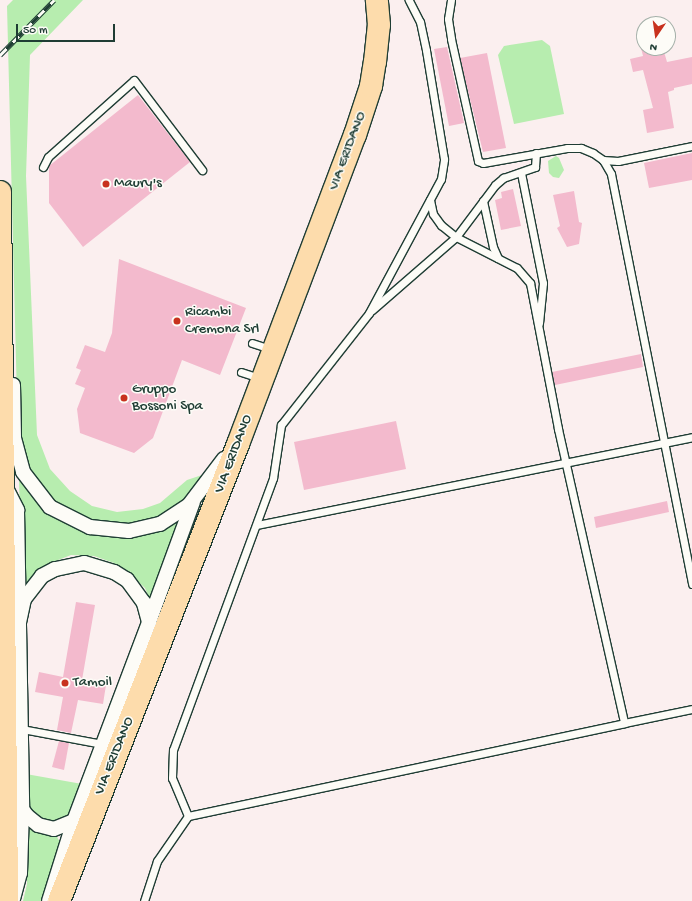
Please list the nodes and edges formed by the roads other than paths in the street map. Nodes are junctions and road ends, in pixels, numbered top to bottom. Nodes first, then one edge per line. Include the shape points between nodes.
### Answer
1 (377, 0) edge
2 (409, 0) edge
3 (451, 0) edge
4 (692, 146) edge
5 (536, 153) junction
6 (603, 160) junction
7 (43, 167) dead end
8 (202, 170) dead end
9 (521, 173) junction
10 (0, 192) edge
11 (430, 200) junction
12 (483, 201) junction
13 (456, 237) junction
14 (498, 258) junction
15 (306, 267) junction
16 (1, 288) junction
17 (287, 291) dead end
18 (369, 313) junction
19 (539, 333) junction
20 (252, 343) dead end
21 (264, 347) dead end
22 (241, 372) dead end
23 (253, 376) dead end
24 (249, 414) junction
25 (692, 437) edge
26 (666, 442) junction
27 (567, 462) junction
28 (2, 497) edge
29 (193, 501) junction
30 (257, 525) junction
31 (2, 569) edge
32 (692, 584) edge
33 (19, 622) junction
34 (149, 622) junction
35 (692, 709) edge
36 (624, 723) junction
37 (22, 729) junction
38 (102, 744) junction
39 (22, 808) junction
40 (188, 816) junction
41 (74, 821) junction
42 (8, 901) edge
43 (13, 901) edge
44 (49, 901) edge
45 (59, 901) edge
46 (144, 901) edge

1 - 15 main road, VIA ERIDANO via 378,25 371,86
2 - 11 lane via 420,22 444,159 441,179
3 - 5 lane via 448,19 451,39 475,157 483,163
4 - 6 lane via 618,161
5 - 6 lane via 581,148
5 - 9 lane via 535,167
6 - 26 lane via 612,174
7 - 8 lane via 48,157 134,80
9 - 12 lane via 503,178
9 - 19 lane via 543,283
10 - 16 main road
11 - 13 lane via 433,214
11 - 18 lane
12 - 13 lane
12 - 14 lane via 493,247
13 - 14 lane
13 - 18 lane
14 - 19 lane via 517,268 530,283
15 - 17 lane via 298,272
15 - 24 main road, VIA ERIDANO
16 - 28 main road
16 - 29 street via 12,344 14,438 17,455 23,472 50,507 90,527 129,531 160,524
18 - 30 lane via 281,425 273,478
19 - 27 lane
20 - 21 lane
22 - 23 lane
24 - 29 street via 212,478
24 - 45 main road, VIA ERIDANO
25 - 26 lane
26 - 27 lane
26 - 32 lane
27 - 30 lane
27 - 36 lane
28 - 31 main road
28 - 33 street via 17,510
29 - 34 street
30 - 40 lane via 173,750 172,778
31 - 42 main road
33 - 34 street via 24,599 42,576 55,569 84,563 114,572 127,580 144,603
33 - 37 street
34 - 38 street
35 - 36 lane
36 - 40 lane
37 - 38 lane
37 - 39 street
38 - 41 street
39 - 41 street via 32,821 47,828 54,829
39 - 43 street via 20,873
40 - 46 lane via 157,861
41 - 44 street

